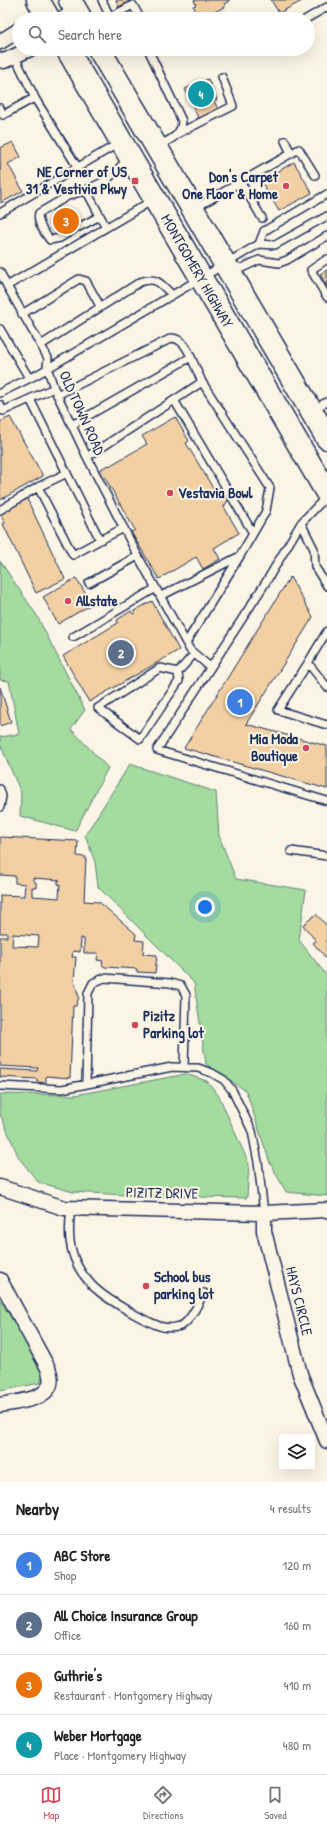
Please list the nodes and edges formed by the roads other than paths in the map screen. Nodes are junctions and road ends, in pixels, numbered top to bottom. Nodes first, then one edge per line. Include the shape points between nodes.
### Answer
1 (38, 0) edge
2 (102, 0) edge
3 (327, 7) edge
4 (45, 12) edge
5 (106, 12) edge
6 (119, 12) edge
7 (136, 12) edge
8 (315, 14) edge
9 (12, 34) edge
10 (0, 42) edge
11 (71, 56) edge
12 (103, 56) edge
13 (151, 56) edge
14 (14, 57) joint
15 (0, 60) edge
16 (222, 77) dead end
17 (34, 98) junction
18 (1, 113) edge
19 (178, 133) junction
20 (285, 141) dead end
21 (156, 147) junction
22 (126, 149) junction
23 (291, 153) junction
24 (78, 168) junction
25 (315, 175) dead end
26 (240, 181) junction
27 (86, 190) junction
28 (327, 194) edge
29 (155, 199) junction
30 (193, 209) junction
31 (0, 213) edge
32 (100, 216) junction
33 (327, 216) edge
34 (262, 218) dead end
35 (106, 228) junction
36 (327, 236) edge
37 (259, 244) junction
38 (327, 260) edge
39 (224, 263) junction
40 (0, 272) edge
41 (201, 277) junction
42 (7, 286) junction
43 (172, 295) junction
44 (327, 297) edge
45 (100, 306) junction
46 (22, 314) junction
47 (0, 329) edge
48 (41, 345) junction
49 (191, 357) junction
50 (47, 367) junction
51 (29, 378) junction
52 (202, 382) junction
53 (54, 388) junction
54 (0, 393) edge
55 (58, 395) junction
56 (30, 399) junction
57 (174, 400) junction
58 (319, 406) edge
59 (1, 409) edge
60 (72, 425) junction
61 (327, 438) edge
62 (87, 456) junction
63 (67, 473) junction
64 (38, 487) junction
65 (327, 492) edge
66 (327, 496) edge
67 (0, 510) edge
68 (301, 523) junction
69 (124, 528) junction
70 (253, 533) junction
71 (100, 540) junction
72 (138, 556) junction
73 (240, 556) junction
74 (89, 583) dead end
75 (327, 586) edge
76 (156, 588) junction
77 (161, 596) junction
78 (327, 631) edge
79 (73, 637) dead end
80 (186, 643) junction
81 (194, 654) junction
82 (308, 663) junction
83 (210, 667) junction
84 (178, 672) junction
85 (327, 687) edge
86 (327, 725) edge
87 (0, 789) edge
88 (327, 801) edge
89 (0, 806) edge
90 (291, 851) dead end
91 (327, 856) edge
92 (184, 1067) junction
93 (86, 1084) junction
94 (0, 1086) edge
95 (0, 1187) edge
96 (71, 1208) junction
97 (327, 1210) edge
98 (264, 1213) junction
99 (0, 1280) edge
100 (204, 1293) dead end
101 (0, 1405) edge
102 (327, 1441) edge

1 - 4 main road
2 - 5 lane
3 - 8 lane
6 - 7 lane via 132,5
9 - 10 street
11 - 22 main road, MONTGOMERY HIGHWAY
12 - 21 main road, MONTGOMERY HIGHWAY
13 - 19 lane via 182,121
14 - 15 street
14 - 17 lane
16 - 19 lane via 233,106
17 - 18 lane
17 - 24 lane
19 - 21 lane via 174,138
20 - 23 lane
21 - 30 main road, MONTGOMERY HIGHWAY
22 - 24 lane
22 - 27 lane via 107,180
22 - 29 main road, MONTGOMERY HIGHWAY
23 - 25 lane via 299,149
23 - 26 lane
24 - 31 lane
26 - 30 lane
26 - 34 lane
27 - 32 lane
27 - 32 lane via 68,196 39,214 40,225 50,240 60,238
28 - 37 lane via 264,231
29 - 35 lane
29 - 41 main road, MONTGOMERY HIGHWAY
30 - 39 main road, MONTGOMERY HIGHWAY
32 - 35 lane
33 - 37 lane via 275,245
35 - 42 lane
36 - 39 lane via 279,263 259,260 242,268
37 - 39 lane
38 - 44 lane via 311,270
39 - 41 lane
39 - 58 main road, MONTGOMERY HIGHWAY
40 - 42 lane, OLD TOWN ROAD
41 - 43 lane
41 - 65 main road, MONTGOMERY HIGHWAY
42 - 46 lane, OLD TOWN ROAD
43 - 45 lane via 157,280 149,279
43 - 50 lane
45 - 46 lane via 86,281 79,280
45 - 48 lane
46 - 48 lane, OLD TOWN ROAD
47 - 51 lane
48 - 50 lane, OLD TOWN ROAD via 48,358
49 - 52 lane
49 - 55 lane via 182,343 172,338
49 - 60 lane
50 - 51 lane
50 - 53 lane, OLD TOWN ROAD
51 - 54 lane
52 - 57 lane
52 - 70 lane via 270,488 266,511
53 - 55 lane, OLD TOWN ROAD
53 - 56 lane
55 - 60 lane, OLD TOWN ROAD
56 - 59 lane
56 - 63 lane
57 - 62 lane
57 - 70 lane
58 - 61 main road, MONTGOMERY HIGHWAY
60 - 62 lane, OLD TOWN ROAD
62 - 69 lane, OLD TOWN ROAD
63 - 64 lane
63 - 71 lane
64 - 67 lane
64 - 71 lane via 73,555
66 - 68 lane
68 - 75 lane via 314,549 315,567
68 - 83 lane
69 - 71 lane
69 - 72 lane, OLD TOWN ROAD
70 - 73 lane
72 - 74 lane
72 - 76 lane, OLD TOWN ROAD
73 - 77 lane
73 - 80 lane
76 - 77 lane, OLD TOWN ROAD
76 - 79 lane
77 - 80 lane, OLD TOWN ROAD
78 - 82 lane
80 - 81 lane, OLD TOWN ROAD
81 - 83 lane, OLD TOWN ROAD
81 - 84 lane
82 - 85 lane
82 - 86 lane via 278,710
83 - 88 lane via 156,750
84 - 84 lane via 160,668 98,708 140,739 179,680
87 - 89 lane
90 - 91 lane
92 - 93 lane via 172,1067
92 - 93 lane via 186,995 182,986 104,978 93,983 88,993
92 - 98 lane via 198,1068 224,1080 241,1107 252,1131
93 - 94 lane via 62,1089
95 - 96 street, PIZITZ DRIVE
96 - 98 street, PIZITZ DRIVE
96 - 100 lane via 68,1233 77,1264 95,1289 114,1303 162,1327 172,1328 183,1325
97 - 98 street, PIZITZ DRIVE
98 - 102 street, HAYS CIRCLE via 264,1231 300,1374
99 - 101 street via 48,1368 51,1379 47,1389 35,1398

